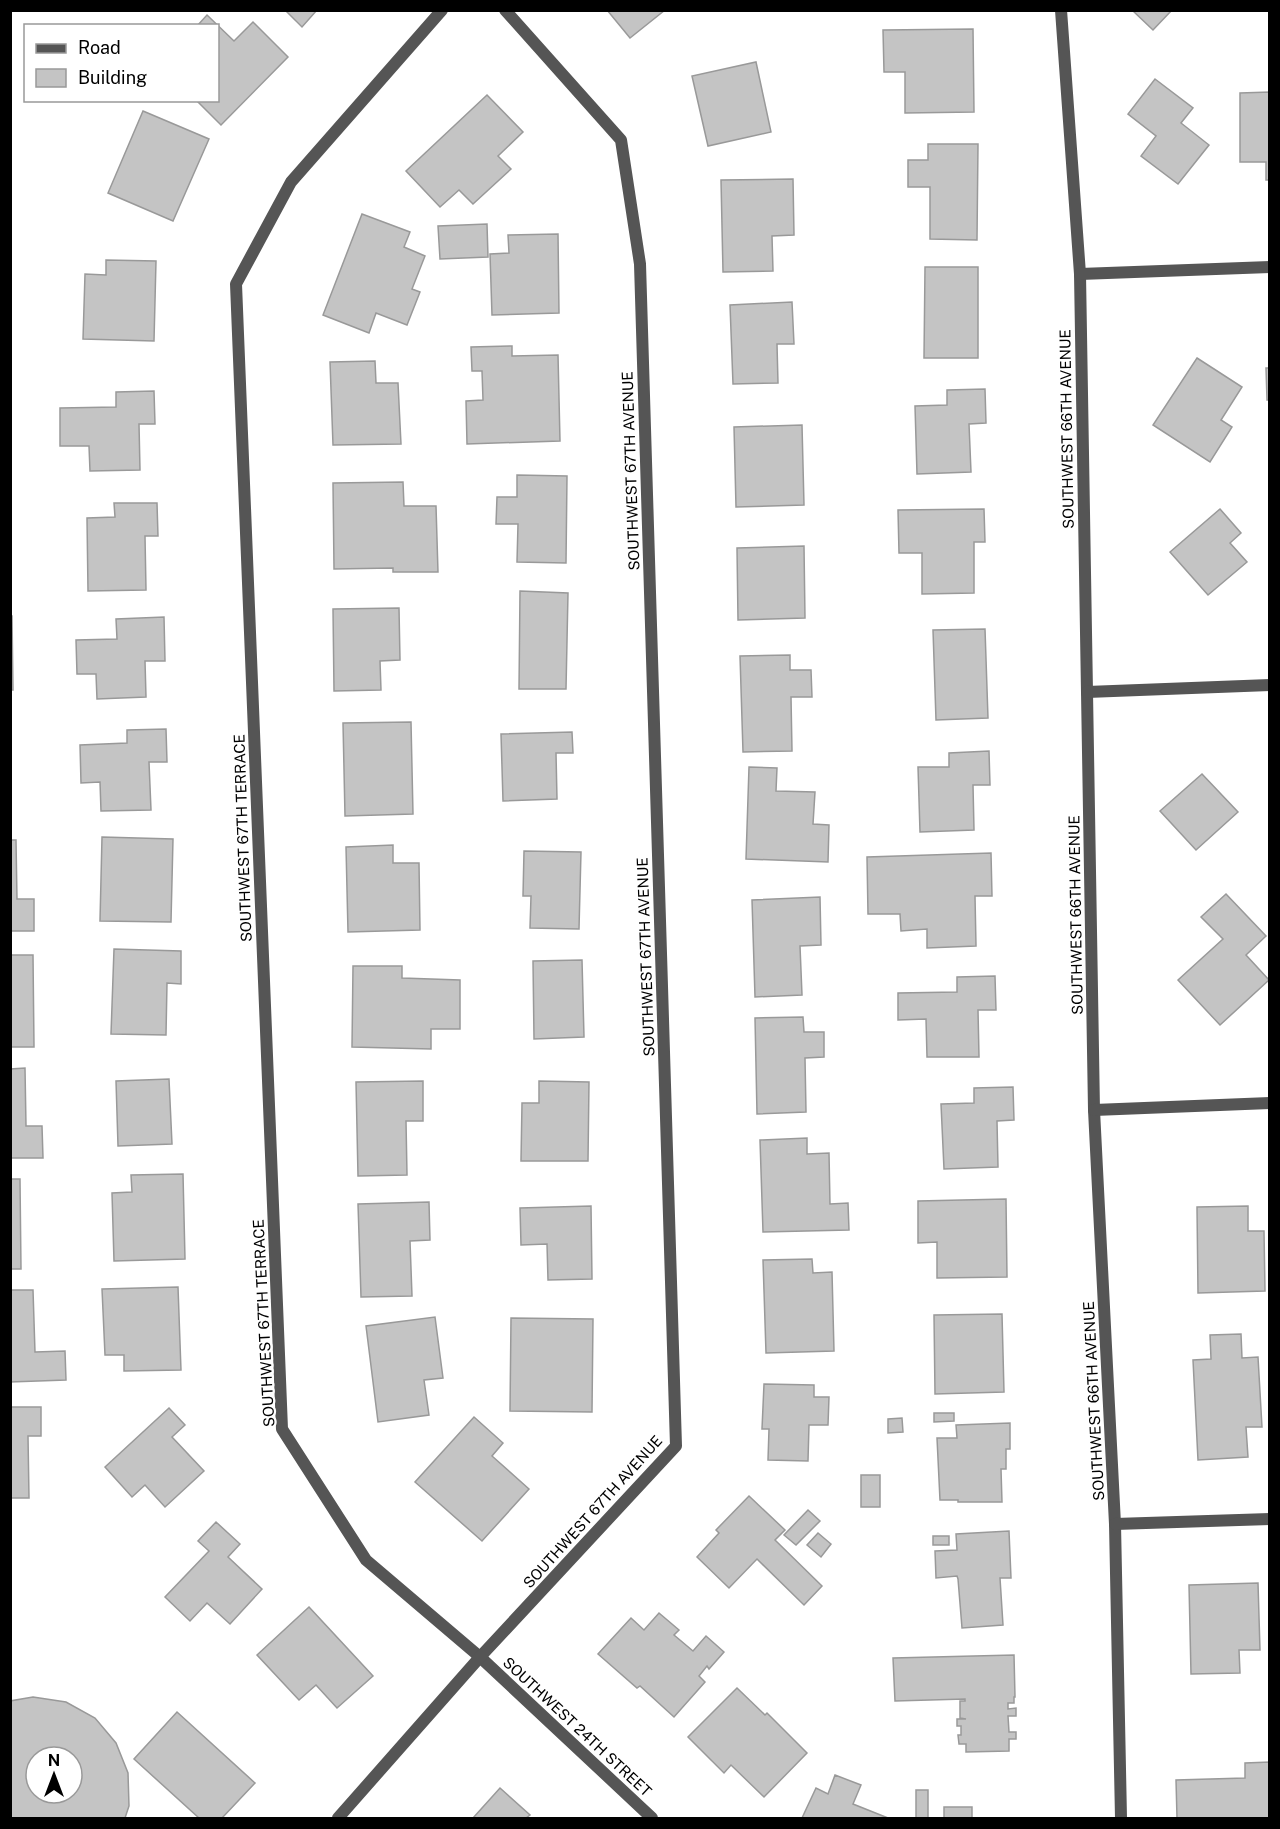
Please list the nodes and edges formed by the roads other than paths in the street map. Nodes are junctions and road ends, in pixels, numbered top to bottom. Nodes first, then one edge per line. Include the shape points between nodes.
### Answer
1 (442, 10) edge
2 (505, 10) edge
3 (1061, 10) edge
4 (1269, 267) edge
5 (1080, 274) junction
6 (1269, 686) edge
7 (1087, 692) junction
8 (1269, 1103) edge
9 (1094, 1110) junction
10 (1269, 1519) edge
11 (1115, 1524) junction
12 (480, 1657) junction
13 (338, 1818) edge
14 (652, 1818) edge
15 (1121, 1818) edge

1 - 12 street, SOUTHWEST 67TH TERRACE via 291,182 237,284 282,1429 366,1560
2 - 12 street, SOUTHWEST 67TH AVENUE via 621,140 640,264 676,1446
3 - 5 street, SOUTHWEST 66TH AVENUE
4 - 5 street
5 - 7 street, SOUTHWEST 66TH AVENUE
6 - 7 street
7 - 9 street, SOUTHWEST 66TH AVENUE
8 - 9 street
9 - 11 street, SOUTHWEST 66TH AVENUE
10 - 11 street
11 - 15 street, SOUTHWEST 66TH AVENUE
12 - 13 street, SOUTHWEST 67TH AVENUE
12 - 14 street, SOUTHWEST 24TH STREET

